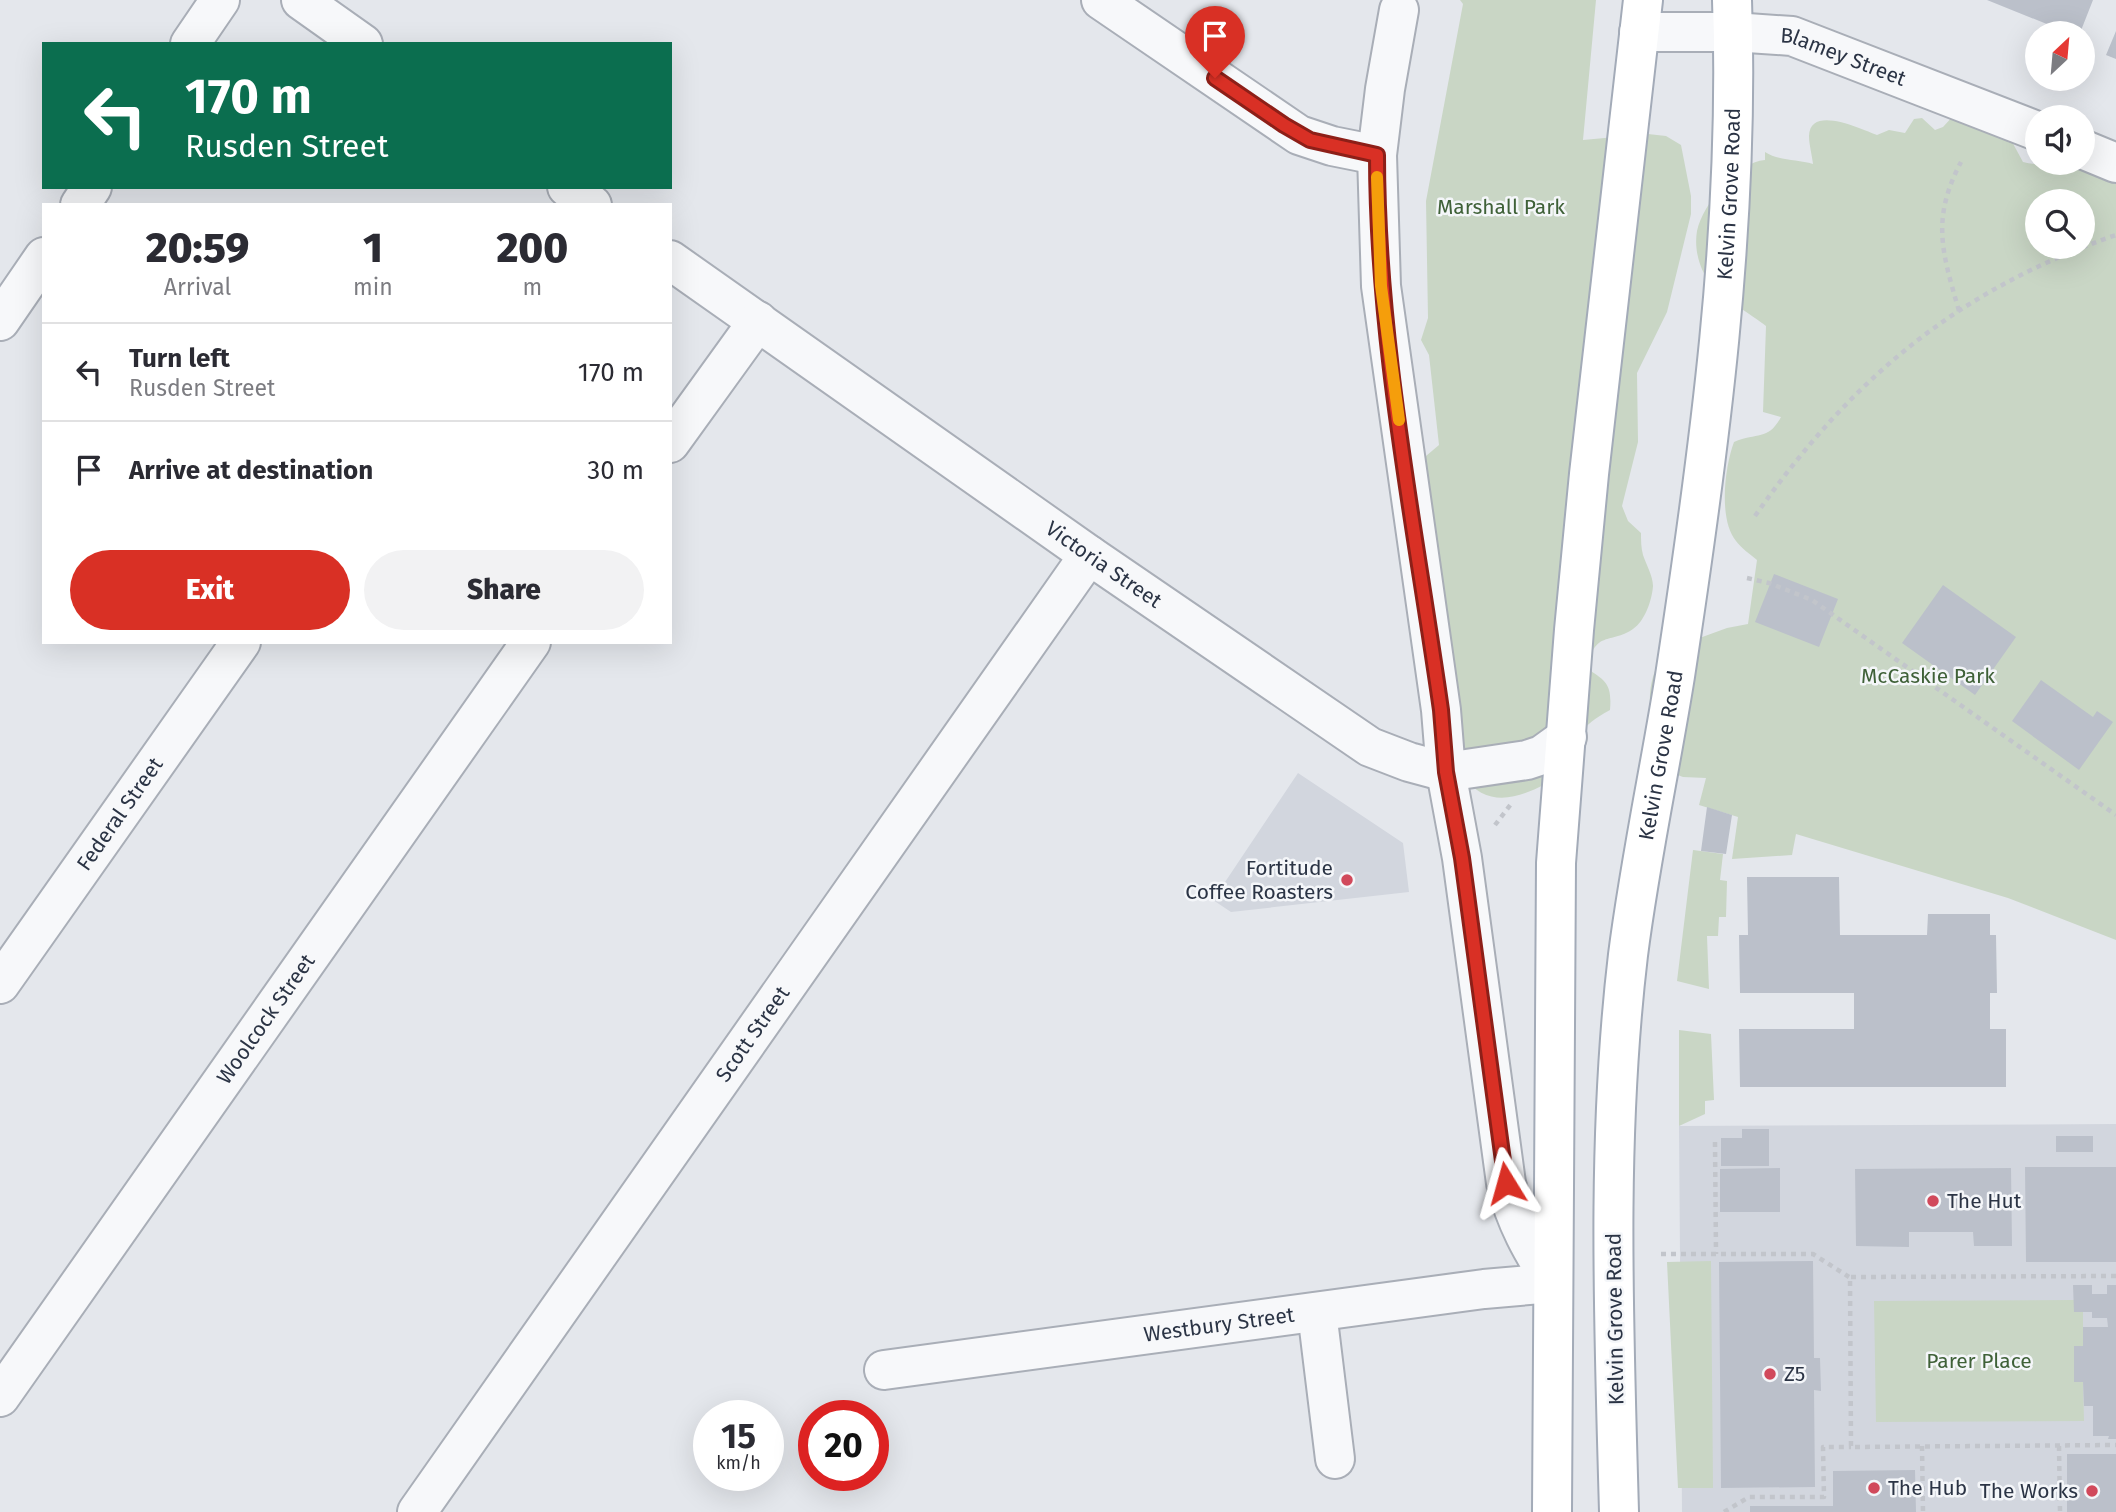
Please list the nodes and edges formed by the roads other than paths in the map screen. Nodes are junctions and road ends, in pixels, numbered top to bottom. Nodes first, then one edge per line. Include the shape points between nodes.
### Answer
1 (220, 0) edge
2 (301, 0) edge
3 (1101, 0) edge
4 (1399, 10) dead end
5 (1641, 16) edge
6 (1733, 16) edge
7 (192, 42) edge
8 (360, 42) edge
9 (2025, 126) edge
10 (2095, 154) edge
11 (1377, 155) junction
12 (2116, 163) edge
13 (570, 189) edge
14 (589, 203) edge
15 (42, 260) edge
16 (672, 261) edge
17 (0, 321) edge
18 (758, 321) junction
19 (672, 440) edge
20 (1089, 555) junction
21 (240, 644) edge
22 (530, 644) edge
23 (1567, 737) junction
24 (1446, 772) junction
25 (0, 984) edge
26 (1553, 1283) junction
27 (1317, 1312) junction
28 (884, 1370) dead end
29 (0, 1397) edge
30 (1335, 1459) dead end
31 (417, 1512) edge
32 (1552, 1512) edge
33 (1619, 1512) edge

1 - 7 street
2 - 8 street
3 - 11 street via 1299,135
4 - 11 street
5 - 6 street, Blamey Street
5 - 23 main road via 1589,474
6 - 9 street, Blamey Street
6 - 33 main road, Kelvin Grove Road via 1729,233 1719,335 1675,677 1628,957 1616,1093 1613,1227
10 - 12 street
11 - 24 street via 1382,300
13 - 14 street
15 - 17 street
16 - 18 street, Victoria Street
18 - 19 street
18 - 20 street, Victoria Street
20 - 24 street, Victoria Street via 1356,739 1394,757
20 - 31 street, Scott Street
21 - 25 street, Federal Street
22 - 29 street, Woolcock Street
23 - 24 street, Victoria Street via 1527,760
23 - 26 main road via 1556,875
24 - 26 street via 1506,1183 1527,1241
26 - 27 street, Westbury Street
26 - 32 main road
27 - 28 street, Westbury Street
27 - 30 street

